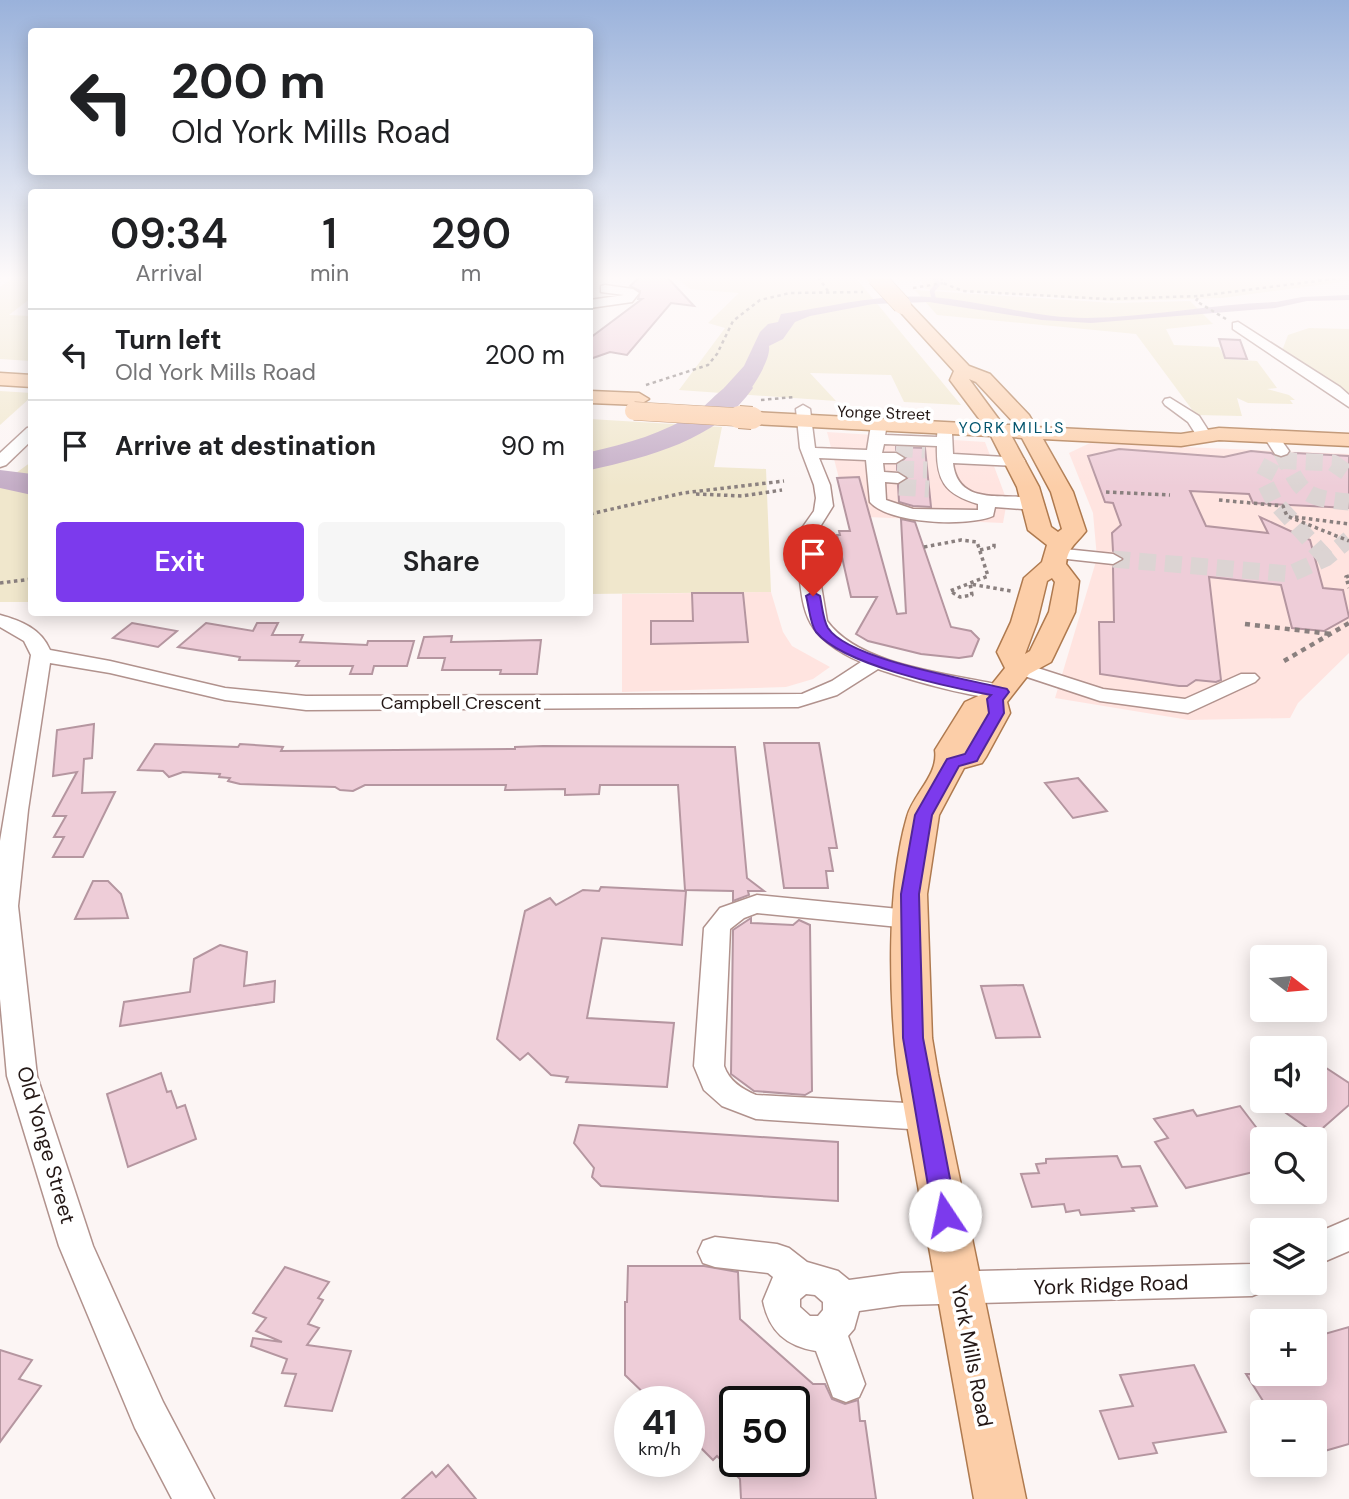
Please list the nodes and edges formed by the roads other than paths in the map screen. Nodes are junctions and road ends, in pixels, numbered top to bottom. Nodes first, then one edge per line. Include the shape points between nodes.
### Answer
1 (943, 347) edge
2 (1270, 347) edge
3 (0, 369) edge
4 (963, 370) junction
5 (28, 371) edge
6 (0, 379) edge
7 (28, 381) edge
8 (593, 397) edge
9 (639, 399) junction
10 (1170, 402) dead end
11 (1349, 403) edge
12 (593, 408) edge
13 (801, 409) junction
14 (994, 425) junction
15 (1027, 426) junction
16 (1210, 432) junction
17 (28, 439) edge
18 (1347, 443) edge
19 (808, 453) junction
20 (876, 457) junction
21 (4, 459) edge
22 (947, 460) junction
23 (1017, 461) junction
24 (897, 468) joint
25 (986, 502) junction
26 (1035, 505) junction
27 (1056, 553) junction
28 (1113, 559) tunnel mouth
29 (0, 621) edge
30 (41, 656) junction
31 (876, 661) junction
32 (1019, 667) junction
33 (1248, 678) dead end
34 (998, 696) junction
35 (909, 919) junction
36 (925, 1116) junction
37 (1349, 1234) edge
38 (1327, 1245) edge
39 (715, 1252) dead end
40 (800, 1278) junction
41 (1250, 1280) edge
42 (959, 1289) junction
43 (834, 1314) junction
44 (846, 1384) dead end
45 (194, 1499) edge
46 (1000, 1499) edge

1 - 4 main road, bridge
2 - 11 street
3 - 5 main road
4 - 14 main road, York Mills Road via 959,380
4 - 15 main road via 983,378
6 - 7 main road
8 - 9 main road, Yonge Street
9 - 12 main road, Yonge Street
9 - 13 main road, Yonge Street, bridge
10 - 16 street
13 - 14 main road, Yonge Street
13 - 19 street
13 - 20 main road, Yonge Street
14 - 15 main road, Yonge Street
14 - 22 main road, Yonge Street
14 - 23 main road, York Mills Road
15 - 16 main road, Yonge Street via 1181,440
15 - 27 main road via 1069,506 1074,531
16 - 18 main road, Yonge Street via 1276,444
17 - 21 street
19 - 20 street
19 - 31 street via 820,473 824,498 822,512 804,538 818,625 838,645
20 - 22 main road, Yonge Street
20 - 24 street
20 - 24 lane
20 - 25 lane via 877,502 889,509 978,516 987,512
22 - 22 street via 927,469
22 - 23 lane
22 - 25 street
23 - 26 main road, York Mills Road
25 - 26 street
26 - 27 main road, York Mills Road via 1040,530
27 - 28 street
27 - 32 main road, York Mills Road via 1067,581 1062,612 1041,656
29 - 30 street via 34,639
30 - 31 street, Campbell Crescent via 259,699 383,704 799,701 831,692
30 - 45 street, Old Yonge Street via 5,906 22,1076 76,1246 149,1415
31 - 34 street
32 - 33 street via 1100,695 1188,706
32 - 34 main road, York Mills Road
34 - 35 main road, York Mills Road via 996,713 971,757 952,762 923,815
35 - 36 main road, York Mills Road via 913,1038
35 - 36 street via 757,904 723,918 717,928 709,1066 715,1083 736,1101 757,1107
36 - 42 main road, York Mills Road
37 - 38 street
39 - 40 street via 777,1259
40 - 43 street via 820,1279 835,1290
40 - 43 street via 782,1296 783,1315 797,1330 818,1334
41 - 42 street, York Ridge Road
42 - 43 street, York Ridge Road via 901,1289
42 - 46 main road, York Mills Road
43 - 44 street

